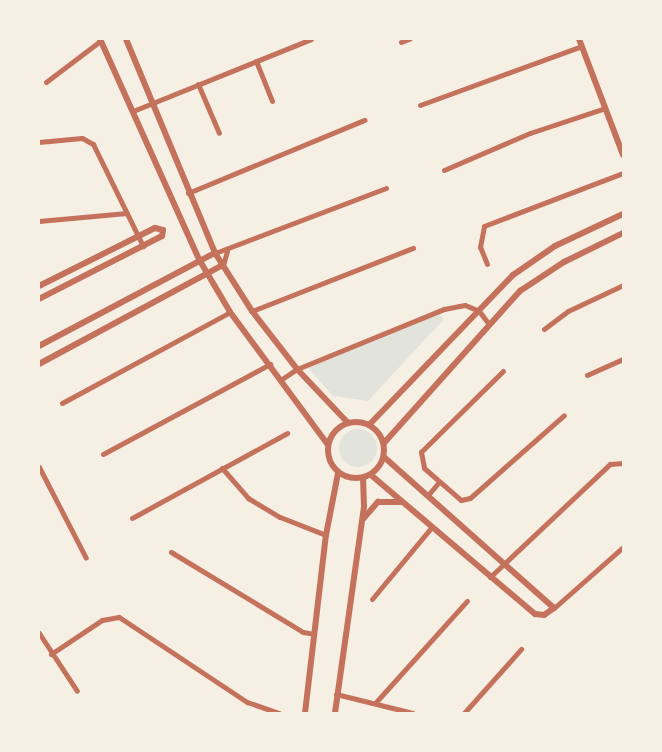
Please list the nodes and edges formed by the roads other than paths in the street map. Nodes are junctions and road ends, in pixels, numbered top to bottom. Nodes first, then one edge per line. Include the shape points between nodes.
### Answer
1 (127, 39) edge
2 (311, 39) edge
3 (409, 39) edge
4 (579, 39) edge
5 (100, 40) edge
6 (400, 42) dead end
7 (582, 46) junction
8 (256, 61) junction
9 (46, 82) dead end
10 (198, 84) junction
11 (272, 101) dead end
12 (152, 103) junction
13 (420, 105) dead end
14 (605, 108) junction
15 (133, 111) junction
16 (364, 120) dead end
17 (219, 133) dead end
18 (39, 142) edge
19 (623, 155) edge
20 (444, 170) dead end
21 (623, 173) edge
22 (386, 188) dead end
23 (188, 193) junction
24 (127, 213) junction
25 (623, 214) edge
26 (39, 221) edge
27 (623, 233) edge
28 (139, 237) junction
29 (143, 246) junction
30 (413, 248) dead end
31 (227, 251) junction
32 (215, 253) junction
33 (200, 261) junction
34 (487, 264) dead end
35 (223, 265) junction
36 (207, 274) junction
37 (623, 284) edge
38 (39, 286) edge
39 (39, 299) edge
40 (252, 311) junction
41 (479, 311) junction
42 (230, 312) junction
43 (488, 323) junction
44 (544, 329) dead end
45 (39, 346) edge
46 (623, 359) edge
47 (39, 364) edge
48 (270, 364) junction
49 (298, 369) junction
50 (503, 371) dead end
51 (587, 375) dead end
52 (282, 379) junction
53 (62, 403) dead end
54 (564, 415) dead end
55 (348, 423) junction
56 (369, 425) junction
57 (286, 433) dead end
58 (384, 443) junction
59 (328, 445) junction
60 (103, 454) dead end
61 (384, 458) junction
62 (623, 463) edge
63 (39, 467) edge
64 (222, 468) junction
65 (338, 473) junction
66 (371, 475) junction
67 (363, 478) junction
68 (438, 483) junction
69 (428, 495) junction
70 (402, 502) junction
71 (132, 518) dead end
72 (361, 522) junction
73 (431, 528) junction
74 (326, 535) junction
75 (623, 547) edge
76 (171, 552) dead end
77 (86, 558) dead end
78 (502, 564) junction
79 (490, 577) junction
80 (372, 599) dead end
81 (467, 601) dead end
82 (554, 608) junction
83 (39, 634) edge
84 (314, 634) junction
85 (521, 649) dead end
86 (51, 654) junction
87 (77, 691) dead end
88 (336, 694) junction
89 (376, 702) junction
90 (279, 713) edge
91 (305, 713) edge
92 (335, 713) edge
93 (412, 713) edge
94 (464, 713) edge

1 - 12 street
2 - 8 street
3 - 6 street
4 - 7 street
5 - 9 street
5 - 15 street
7 - 13 street
7 - 14 street
8 - 10 street
8 - 11 street
10 - 12 street
10 - 17 street
12 - 15 street
12 - 23 street
14 - 19 street
14 - 20 street via 530,133
15 - 33 street
16 - 23 street
18 - 24 street via 82,138 93,144
21 - 34 street via 484,226 480,247
22 - 31 street
23 - 32 street
24 - 26 street
24 - 28 street
25 - 41 street via 536,257 498,287
27 - 43 street via 537,278
28 - 29 street
28 - 29 street via 155,228 163,230 162,236
28 - 38 street
29 - 39 street
30 - 40 street
31 - 32 street
31 - 35 street
32 - 33 street
32 - 35 street
33 - 36 street
33 - 45 street
35 - 36 street
35 - 40 street
36 - 42 street
36 - 47 street
37 - 44 street via 568,311
40 - 49 street
41 - 43 street
41 - 49 street via 465,305 444,309
41 - 56 street
42 - 48 street
42 - 53 street
43 - 58 street
46 - 51 street
48 - 52 street
48 - 60 street
49 - 52 street
49 - 55 street
50 - 68 street via 424,446 421,463
52 - 59 street
54 - 68 street via 470,498 461,500
55 - 56 street
55 - 59 street via 339,428
56 - 58 street
57 - 64 street
58 - 61 street
59 - 65 street via 328,455
61 - 66 street
61 - 69 street
62 - 78 street via 610,464
63 - 77 street
64 - 71 street
64 - 74 street via 248,498 280,517
65 - 67 street via 355,479
65 - 74 street
66 - 67 street
66 - 70 street
67 - 72 street
68 - 69 street
69 - 78 street
70 - 72 street via 378,502
70 - 73 street
72 - 88 street
73 - 79 street
73 - 80 street
74 - 84 street
75 - 82 street
76 - 84 street via 303,632
78 - 79 street
78 - 82 street
79 - 82 street via 535,614 544,615
81 - 89 street
83 - 86 street
84 - 91 street
85 - 94 street
86 - 87 street
86 - 90 street via 102,620 119,617 247,702
88 - 89 street
88 - 92 street
89 - 93 street

